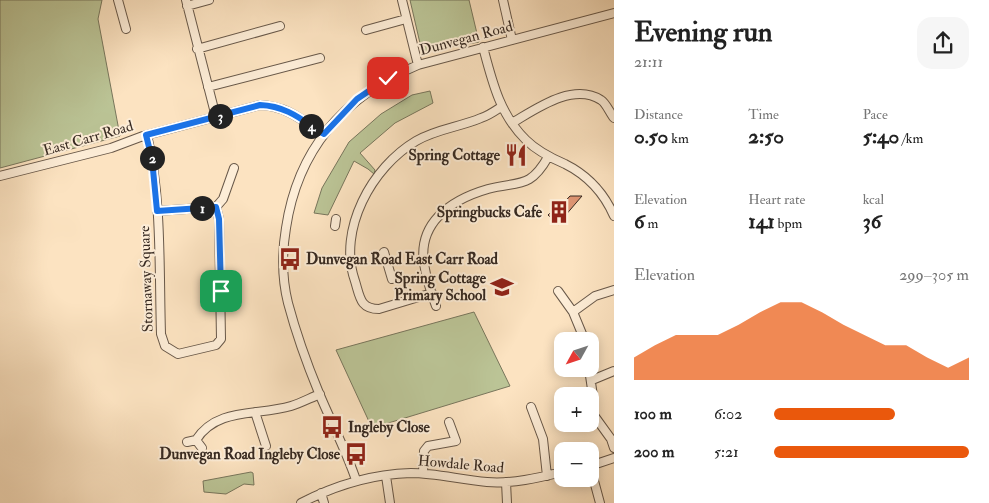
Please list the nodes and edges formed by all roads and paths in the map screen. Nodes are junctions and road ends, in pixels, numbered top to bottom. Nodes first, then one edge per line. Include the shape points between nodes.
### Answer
1 (118, 0) edge
2 (209, 0) edge
3 (402, 0) edge
4 (503, 0) edge
5 (186, 3) edge
6 (614, 13) edge
7 (406, 19) junction
8 (280, 26) dead end
9 (126, 28) dead end
10 (366, 30) dead end
11 (512, 40) junction
12 (483, 47) junction
13 (197, 49) junction
14 (320, 58) dead end
15 (418, 65) junction
16 (208, 87) junction
17 (501, 107) junction
18 (216, 117) junction
19 (614, 118) edge
20 (512, 123) junction
21 (324, 134) junction
22 (146, 135) junction
23 (548, 156) junction
24 (230, 171) dead end
25 (0, 176) edge
26 (611, 199) edge
27 (216, 207) junction
28 (157, 211) junction
29 (614, 216) edge
30 (384, 252) dead end
31 (392, 279) dead end
32 (614, 290) edge
33 (558, 291) dead end
34 (432, 293) junction
35 (436, 306) dead end
36 (573, 312) junction
37 (582, 332) edge
38 (614, 371) edge
39 (592, 380) joint
40 (320, 394) junction
41 (531, 407) dead end
42 (254, 412) junction
43 (449, 422) dead end
44 (196, 440) junction
45 (187, 442) dead end
46 (266, 446) dead end
47 (202, 448) dead end
48 (614, 448) edge
49 (614, 458) edge
50 (599, 463) edge
51 (423, 474) junction
52 (554, 474) edge
53 (386, 476) junction
54 (548, 476) junction
55 (356, 480) junction
56 (506, 482) junction
57 (596, 487) edge
58 (321, 493) junction
59 (301, 503) edge
60 (324, 503) edge
61 (390, 503) edge
62 (507, 503) edge
63 (600, 503) edge

1 - 9 street
2 - 5 street
3 - 7 street
4 - 11 street
5 - 13 street
6 - 11 street, Dunvegan Road
7 - 10 street
7 - 15 street
8 - 13 street
11 - 12 street, Dunvegan Road
12 - 15 street, Dunvegan Road
12 - 17 street
13 - 16 street
14 - 16 street
15 - 21 street, Dunvegan Road via 369,90
16 - 18 street
17 - 20 street
17 - 34 street via 483,118 416,141 395,157 367,192 355,221 349,253 364,305 379,309
18 - 21 street, East Carr Road via 260,105 276,106
18 - 22 street, East Carr Road
19 - 20 street via 602,100 578,93 552,101
20 - 23 street via 526,140
21 - 40 street, Dunvegan Road via 295,184 283,245 288,301
22 - 25 street, East Carr Road via 111,148
22 - 28 street, Stornaway Square via 152,159
23 - 26 street via 584,177
23 - 34 street via 533,178 463,197 439,216 427,234 424,254 424,268
24 - 27 street via 223,200
26 - 29 street
27 - 28 street
27 - 28 street, Stornaway Square via 219,219 221,339 216,345 182,354 169,350 162,340
30 - 31 street
32 - 36 street via 595,296
33 - 36 street
34 - 35 street
36 - 37 street
38 - 39 street
39 - 48 street via 593,414
40 - 42 street via 290,406
40 - 55 street, Dunvegan Road
41 - 54 street via 543,439
42 - 44 street via 215,421 203,429
42 - 46 street
43 - 51 street via 456,441 428,446 424,451
44 - 45 street
44 - 47 street
49 - 50 street
51 - 53 street, Howdale Road
51 - 56 street, Howdale Road
52 - 54 street, Howdale Road
53 - 55 street, Howdale Road
53 - 61 street
54 - 56 street, Howdale Road
55 - 58 street, Howdale Road
56 - 62 street
57 - 63 street
58 - 59 street, Howdale Road
58 - 60 street

